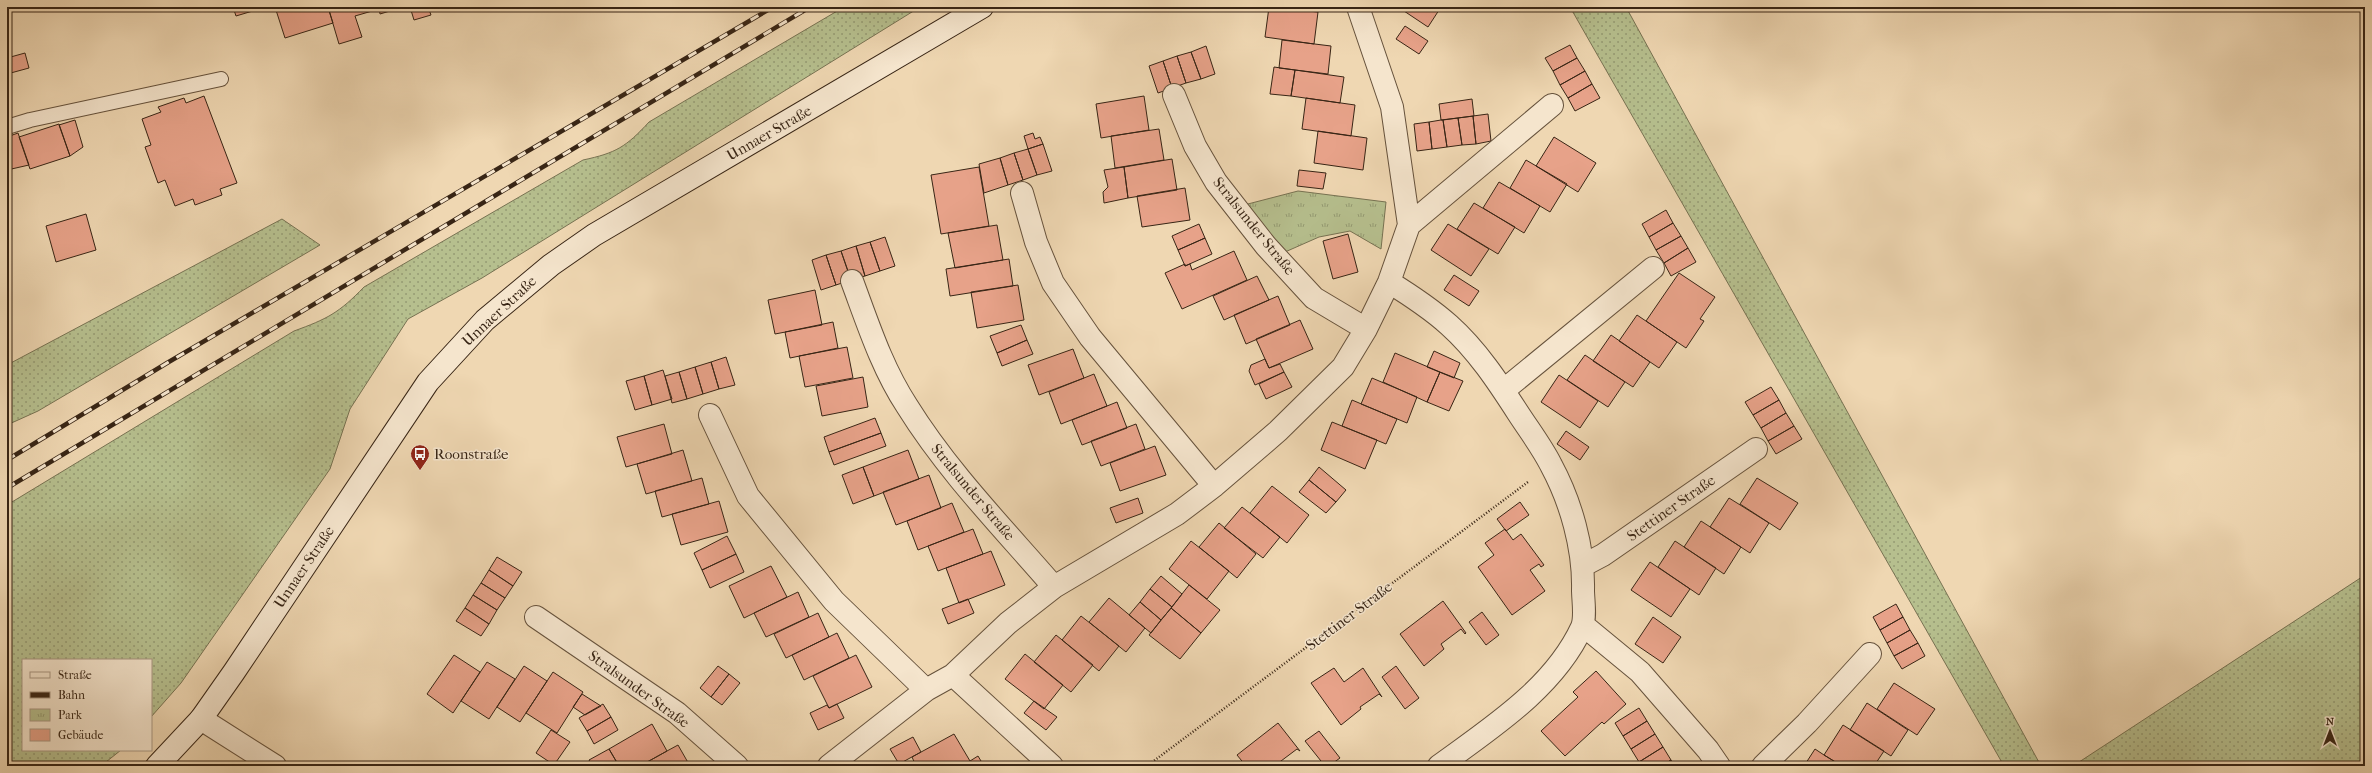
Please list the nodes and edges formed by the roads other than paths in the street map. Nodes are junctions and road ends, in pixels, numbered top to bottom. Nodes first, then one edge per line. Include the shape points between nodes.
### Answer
1 (982, 7) edge
2 (1358, 7) edge
3 (221, 79) dead end
4 (1174, 95) dead end
5 (1552, 105) dead end
6 (7, 127) edge
7 (1022, 193) dead end
8 (1410, 225) junction
9 (1653, 268) dead end
10 (852, 281) dead end
11 (1389, 282) junction
12 (1366, 329) junction
13 (1504, 390) junction
14 (710, 415) dead end
15 (1756, 449) dead end
16 (1214, 486) junction
17 (1584, 565) junction
18 (1054, 587) junction
19 (536, 617) dead end
20 (1582, 625) junction
21 (1870, 654) dead end
22 (953, 675) junction
23 (926, 690) junction
24 (200, 719) junction
25 (157, 766) edge
26 (275, 766) edge
27 (737, 766) edge
28 (829, 766) edge
29 (1052, 766) edge
30 (1439, 766) edge
31 (1719, 766) edge
32 (1763, 766) edge

1 - 24 street, Unnaer Straße via 594,235 550,265 485,320 428,382
2 - 8 street via 1392,107
3 - 6 lane
4 - 12 street, Stralsunder Straße via 1195,146 1216,182 1266,246 1314,298
5 - 8 street
7 - 16 street via 1036,242 1053,282 1090,337
8 - 11 street
9 - 13 street
10 - 18 street, Stralsunder Straße via 881,358 906,406 949,467
11 - 12 street
11 - 13 street via 1417,299 1450,326 1481,359
12 - 16 street via 1343,367 1278,431
13 - 17 street via 1551,465 1572,515
14 - 23 street via 748,496 834,601
15 - 17 street, Stettiner Straße via 1603,555
16 - 18 street via 1177,514
17 - 20 street
18 - 22 street via 1008,623
19 - 27 street, Stralsunder Straße via 676,713
20 - 30 street via 1566,654 1540,686 1493,726
20 - 31 street via 1640,672
21 - 32 street via 1807,723
22 - 23 street
22 - 29 street
23 - 28 street
24 - 25 street, Unnaer Straße
24 - 26 street

